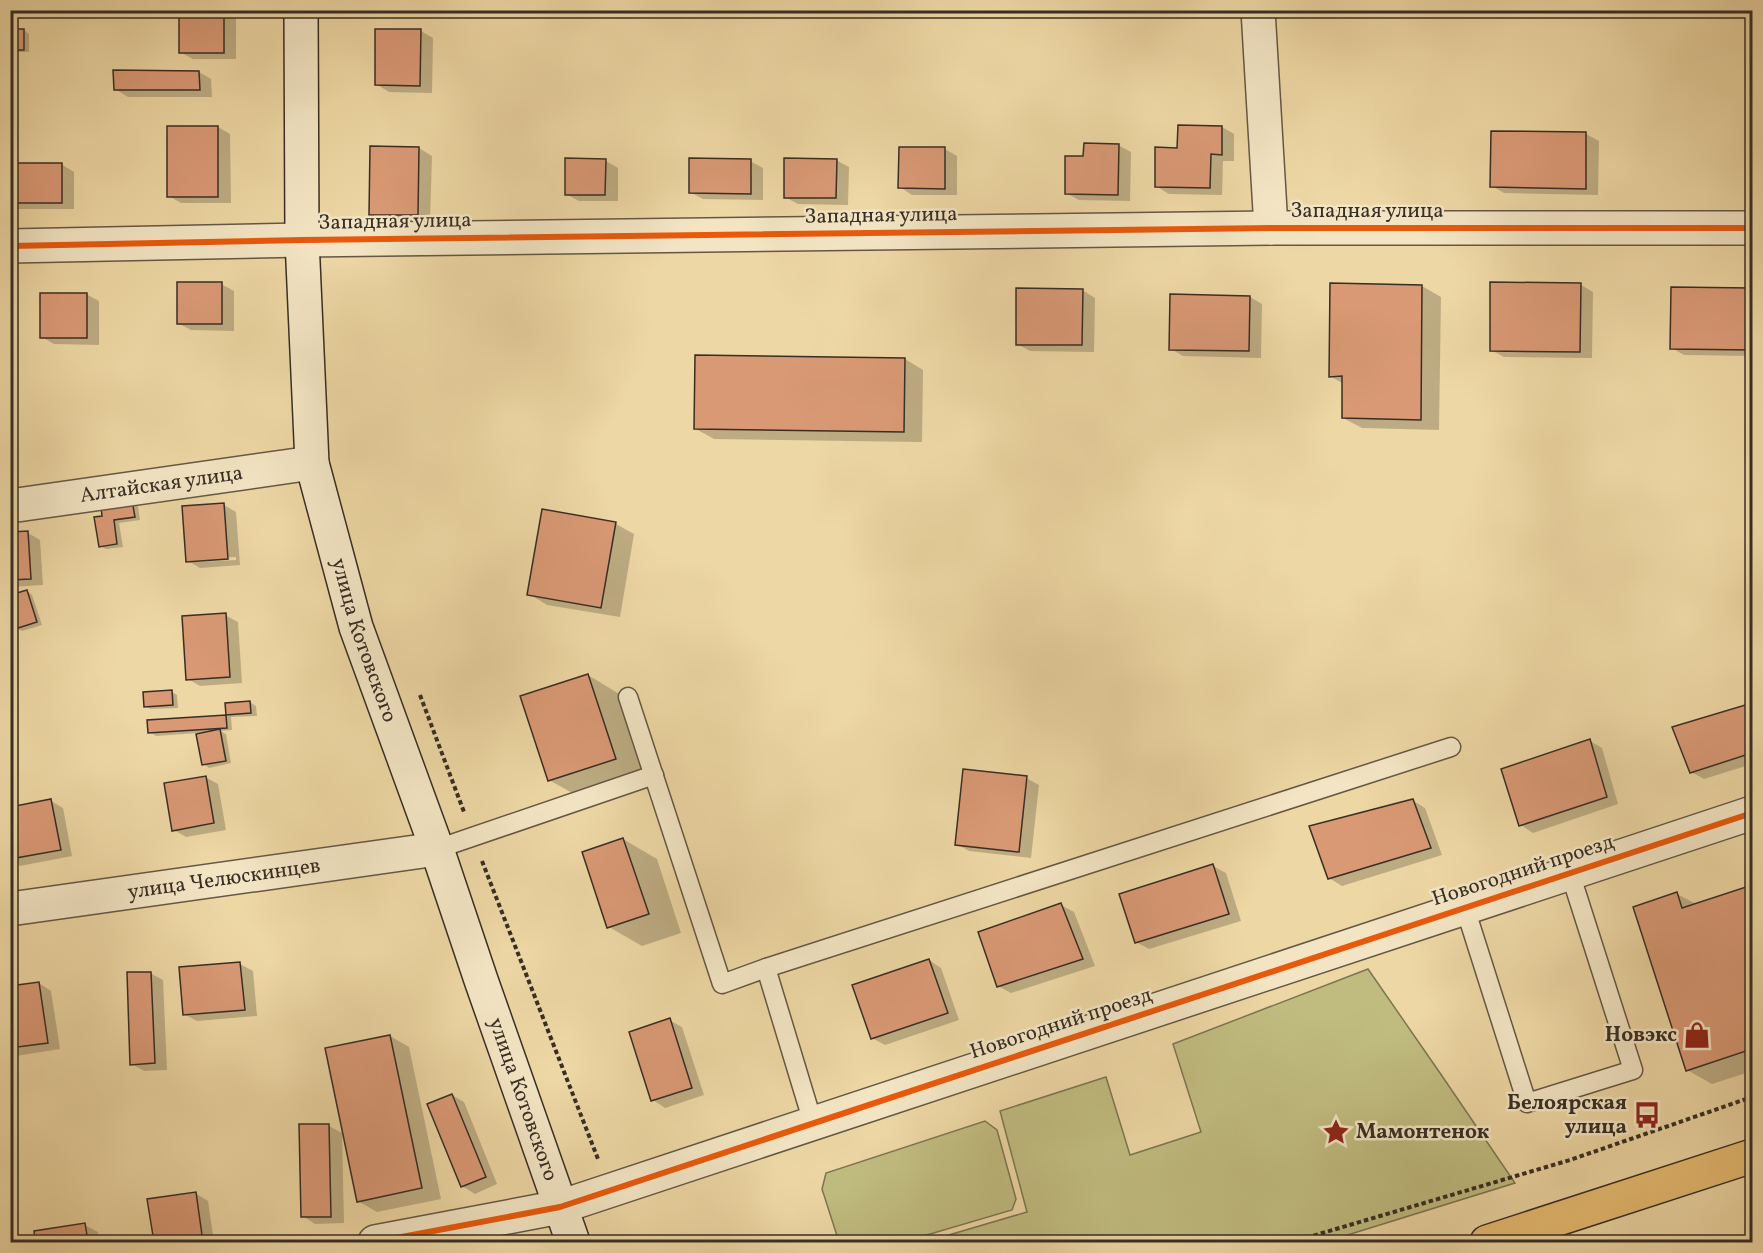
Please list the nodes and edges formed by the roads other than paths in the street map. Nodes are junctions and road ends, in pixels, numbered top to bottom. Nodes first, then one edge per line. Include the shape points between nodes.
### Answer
1 (301, 10) edge
2 (1258, 10) edge
3 (1271, 228) junction
4 (1752, 228) edge
5 (302, 240) junction
6 (10, 246) edge
7 (312, 463) junction
8 (10, 506) edge
9 (628, 696) dead end
10 (1451, 747) dead end
11 (654, 776) junction
12 (1752, 813) edge
13 (437, 849) junction
14 (1570, 873) junction
15 (1465, 908) junction
16 (10, 909) edge
17 (766, 968) junction
18 (813, 1123) junction
19 (1752, 1156) edge
20 (560, 1207) junction
21 (375, 1242) edge
22 (573, 1242) edge
23 (1487, 1242) edge

1 - 5 street, улица Котовского
2 - 3 street
3 - 4 street, Западная улица
3 - 5 street, Западная улица
5 - 6 street, Западная улица
5 - 7 street, улица Котовского
7 - 8 street, Алтайская улица
7 - 13 street, улица Котовского via 356,627
9 - 11 lane
10 - 17 lane
11 - 13 lane
11 - 17 lane via 722,984
12 - 14 street, Новогодний проезд
13 - 16 street, улица Челюскинцев
13 - 20 street, улица Котовского
14 - 15 street, Новогодний проезд
14 - 15 lane via 1633,1070 1527,1103
15 - 18 street, Новогодний проезд
17 - 18 lane
18 - 20 street, Новогодний проезд
19 - 23 main road
20 - 21 street, Новогодний проезд
20 - 22 street, улица Котовского

